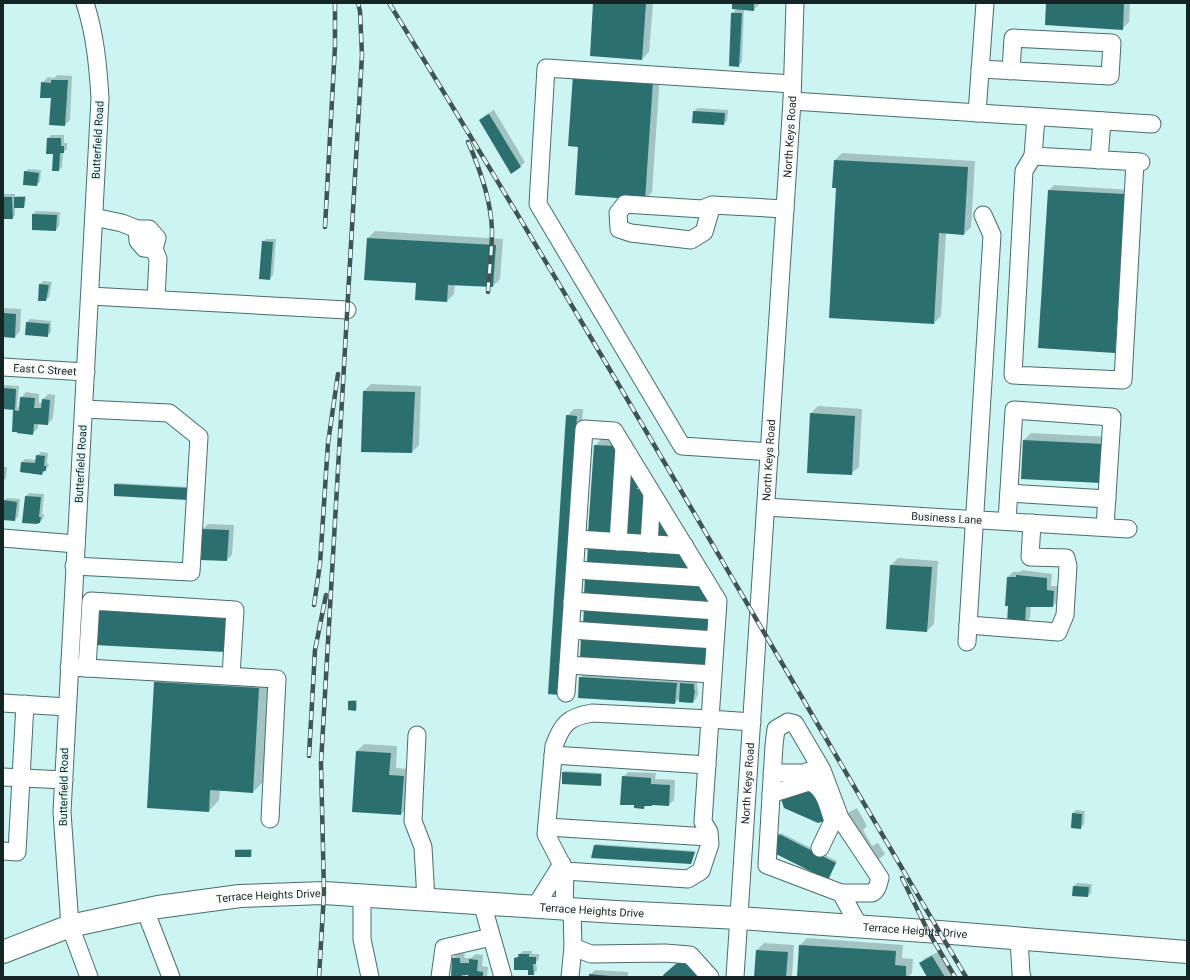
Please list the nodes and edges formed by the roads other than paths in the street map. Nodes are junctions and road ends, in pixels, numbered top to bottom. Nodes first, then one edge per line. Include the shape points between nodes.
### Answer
1 (84, 3) edge
2 (795, 3) edge
3 (985, 3) edge
4 (980, 69) junction
5 (1011, 71) junction
6 (792, 84) junction
7 (792, 101) junction
8 (977, 113) junction
9 (1036, 117) junction
10 (1102, 121) junction
11 (1152, 124) dead end
12 (1033, 156) junction
13 (1099, 160) junction
14 (712, 206) junction
15 (785, 209) junction
16 (983, 215) dead end
17 (94, 218) junction
18 (90, 296) junction
19 (156, 299) junction
20 (347, 310) dead end
21 (3, 367) edge
22 (86, 372) junction
23 (84, 409) junction
24 (624, 447) junction
25 (770, 452) junction
26 (1009, 492) junction
27 (652, 494) junction
28 (1107, 499) junction
29 (766, 507) junction
30 (975, 519) junction
31 (1007, 521) junction
32 (1032, 523) junction
33 (1105, 527) junction
34 (1128, 529) dead end
35 (3, 538) edge
36 (577, 539) junction
37 (618, 542) junction
38 (76, 544) junction
39 (649, 544) junction
40 (685, 546) junction
41 (74, 566) junction
42 (575, 570) junction
43 (704, 578) junction
44 (572, 601) junction
45 (717, 611) junction
46 (571, 630) junction
47 (715, 640) junction
48 (568, 665) junction
49 (69, 667) junction
50 (88, 668) junction
51 (713, 674) junction
52 (231, 676) junction
53 (566, 693) dead end
54 (3, 703) edge
55 (25, 704) junction
56 (67, 707) junction
57 (710, 719) junction
58 (752, 722) junction
59 (417, 735) dead end
60 (751, 743) junction
61 (774, 745) junction
62 (553, 755) junction
63 (707, 765) junction
64 (820, 766) junction
65 (772, 773) junction
66 (3, 777) edge
67 (21, 778) junction
68 (64, 780) junction
69 (771, 794) junction
70 (270, 819) dead end
71 (547, 827) junction
72 (709, 838) junction
73 (820, 848) dead end
74 (3, 852) edge
75 (564, 867) junction
76 (841, 893) junction
77 (362, 895) junction
78 (426, 900) junction
79 (482, 903) junction
80 (536, 907) junction
81 (568, 909) junction
82 (146, 910) junction
83 (739, 918) junction
84 (70, 926) junction
85 (859, 926) junction
86 (491, 937) junction
87 (1019, 938) junction
88 (573, 947) junction
89 (3, 952) edge
90 (1187, 952) edge
91 (89, 977) edge
92 (171, 977) edge
93 (370, 977) edge
94 (440, 977) edge
95 (503, 977) edge
96 (570, 977) edge
97 (710, 977) edge
98 (735, 977) edge
99 (1022, 977) edge

1 - 17 street, Butterfield Road via 96,48 100,98
2 - 6 street, North Keys Road
3 - 4 street
4 - 5 street
4 - 8 street
5 - 5 street via 1110,76 1112,43 1013,38
6 - 7 street, North Keys Road
6 - 25 street via 546,68 544,100 538,204 682,446
7 - 8 street
7 - 15 street, North Keys Road
8 - 9 street
9 - 10 street
9 - 12 street
10 - 11 street
10 - 13 street
12 - 13 street
12 - 13 street via 1024,171 1013,375 1123,380 1138,162
14 - 14 street via 704,232 691,240 632,233 619,228 618,213 624,204 702,209
14 - 15 street
15 - 25 street, North Keys Road
16 - 30 street via 992,235
17 - 18 street, Butterfield Road
17 - 19 street via 122,222 137,229 149,229 157,238 154,249 158,259
18 - 19 street
18 - 22 street, Butterfield Road
19 - 20 street
21 - 22 street, East C Street
22 - 23 street, Butterfield Road
23 - 38 street, Butterfield Road
23 - 41 street via 169,413 199,437 192,572
24 - 27 street
24 - 36 street via 614,431 584,429
24 - 37 street
25 - 29 street, North Keys Road
26 - 28 street
26 - 28 street via 1014,410 1112,416
26 - 31 street
27 - 39 street
27 - 40 street
28 - 33 street
29 - 30 street, Business Lane
29 - 58 street, North Keys Road
30 - 31 street, Business Lane
30 - 32 street via 968,634 1058,632 1065,615 1068,566 1066,558 1030,557
31 - 32 street, Business Lane
32 - 33 street, Business Lane
33 - 34 street, Business Lane
35 - 38 street
36 - 37 street
36 - 42 street
37 - 39 street
38 - 41 street, Butterfield Road
39 - 40 street
40 - 43 street
41 - 49 street, Butterfield Road
42 - 43 street
42 - 44 street
43 - 45 street via 718,601
44 - 45 street
44 - 46 street
45 - 47 street
46 - 47 street
46 - 48 street
47 - 51 street
48 - 51 street
48 - 53 street
49 - 50 street
49 - 56 street, Butterfield Road
50 - 52 street
50 - 52 street via 91,601 235,610
51 - 57 street
52 - 70 street via 277,679
54 - 55 street
55 - 56 street
55 - 67 street
56 - 68 street, Butterfield Road
57 - 58 street
57 - 62 street via 592,713 578,715 566,723 558,735
57 - 63 street
58 - 60 street, North Keys Road
59 - 78 street via 413,821 422,847
60 - 61 street
60 - 83 street, North Keys Road
61 - 64 street via 776,729 788,722 795,724
61 - 65 street
62 - 63 street
62 - 71 street
63 - 72 street via 702,822 709,832
64 - 65 street via 804,773
64 - 76 street via 840,818 880,878 875,892
65 - 69 street
66 - 67 street
67 - 68 street
67 - 74 street via 17,852
68 - 84 street, Butterfield Road via 62,812
69 - 73 street via 809,782 822,792 833,821
69 - 76 street via 767,865
71 - 72 street
71 - 75 street via 546,834
72 - 75 street via 710,844 701,871 688,878
75 - 80 street
75 - 81 street
76 - 85 street
77 - 78 main road, Terrace Heights Drive
77 - 82 main road, Terrace Heights Drive via 324,893 240,896
77 - 93 street via 362,940
78 - 79 main road, Terrace Heights Drive
79 - 80 main road, Terrace Heights Drive
79 - 86 street
80 - 81 main road, Terrace Heights Drive
81 - 83 main road, Terrace Heights Drive
81 - 88 street
82 - 84 main road, Terrace Heights Drive
82 - 92 street
83 - 85 main road, Terrace Heights Drive
83 - 98 street, North Keys Road
84 - 89 main road, Terrace Heights Drive
84 - 91 street, Butterfield Road
85 - 87 main road, Terrace Heights Drive
86 - 94 street via 444,948
86 - 95 street
87 - 90 main road, Terrace Heights Drive
87 - 99 street
88 - 96 street
88 - 97 street via 591,954 690,955

